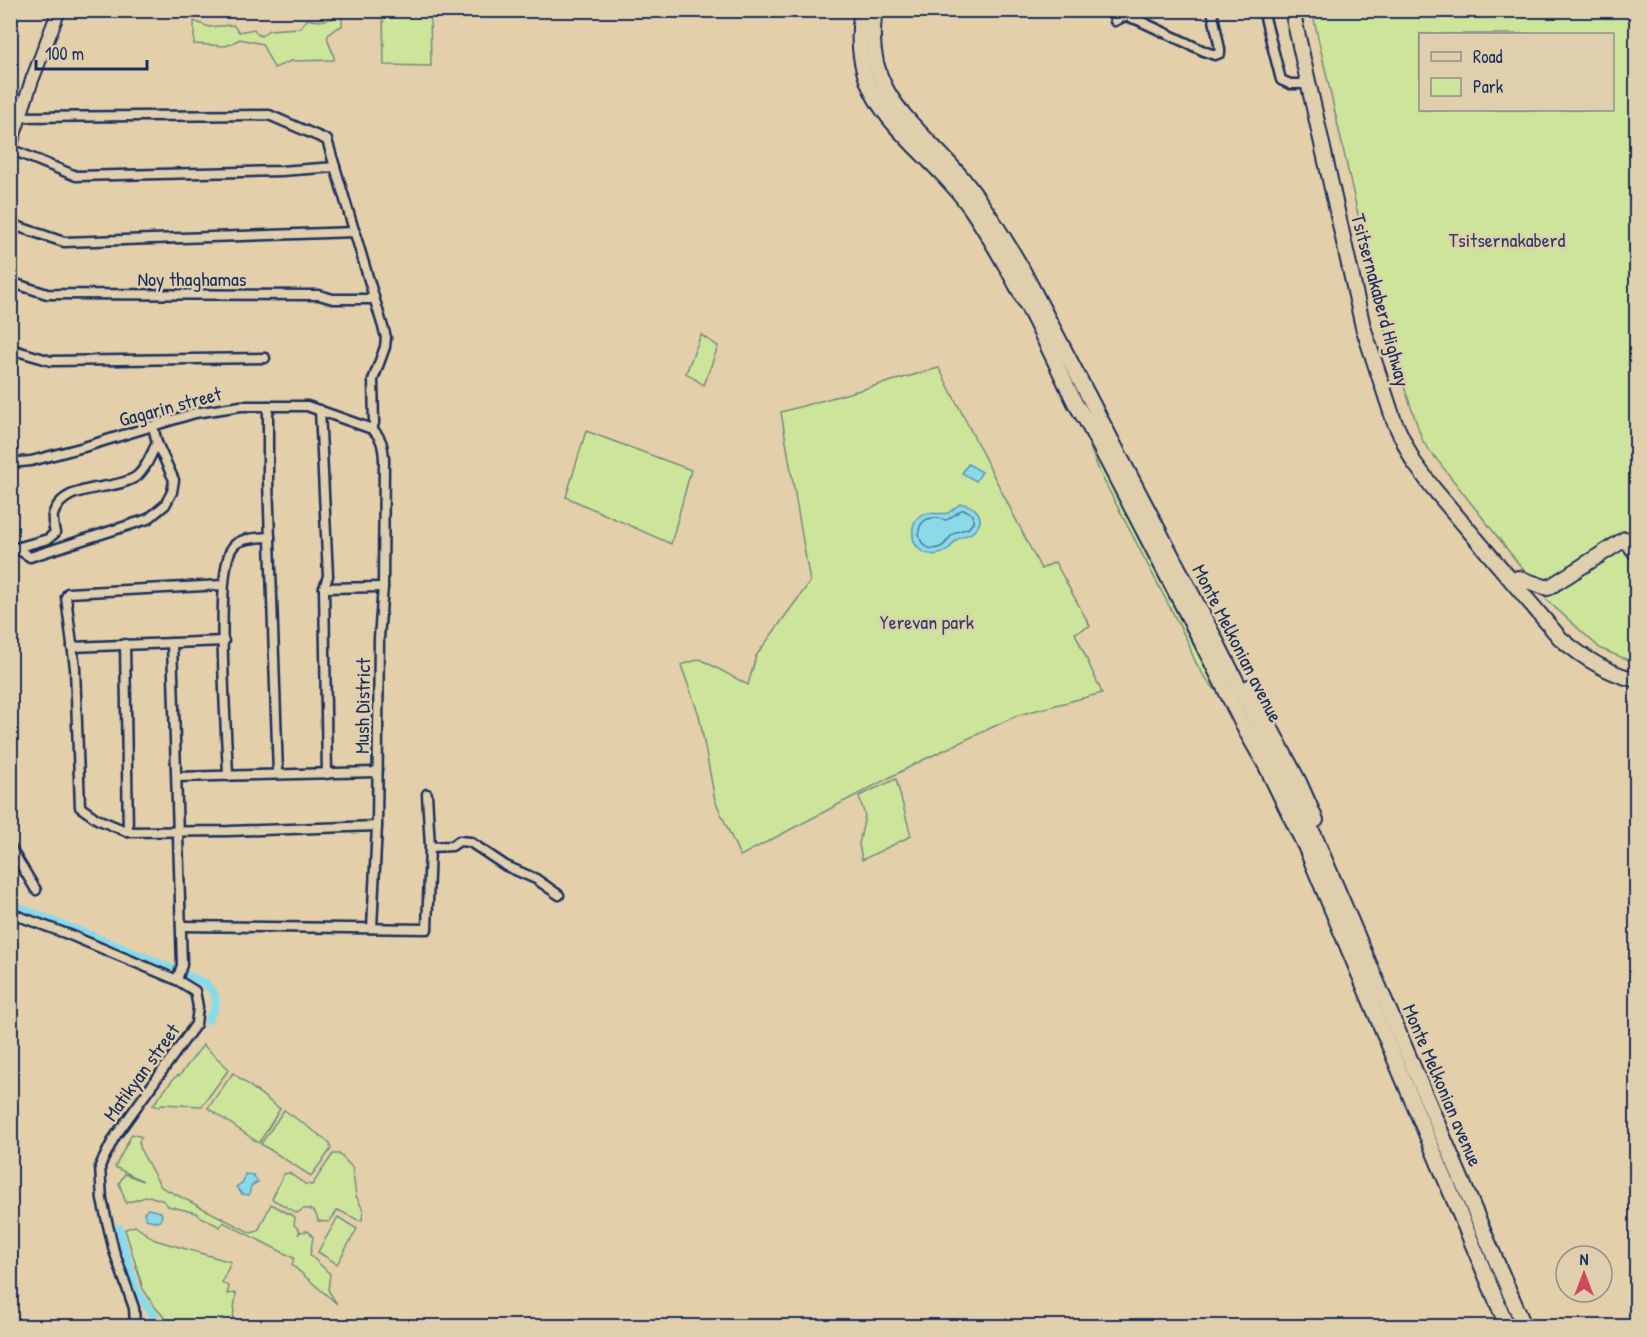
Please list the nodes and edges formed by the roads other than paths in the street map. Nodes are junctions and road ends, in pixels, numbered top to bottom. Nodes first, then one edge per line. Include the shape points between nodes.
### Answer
1 (59, 10) edge
2 (862, 10) edge
3 (875, 10) edge
4 (1212, 10) edge
5 (1263, 10) edge
6 (1292, 10) edge
7 (1300, 10) edge
8 (1115, 21) dead end
9 (1308, 84) junction
10 (20, 117) junction
11 (10, 148) edge
12 (335, 166) junction
13 (10, 224) edge
14 (355, 232) junction
15 (1016, 270) junction
16 (10, 282) edge
17 (374, 299) junction
18 (1059, 338) junction
19 (10, 349) edge
20 (265, 358) dead end
21 (268, 406) junction
22 (320, 410) junction
23 (1093, 419) junction
24 (153, 426) junction
25 (372, 429) junction
26 (157, 443) junction
27 (10, 464) edge
28 (270, 537) junction
29 (13, 548) edge
30 (1636, 553) edge
31 (1518, 578) junction
32 (223, 585) junction
33 (383, 586) junction
34 (324, 588) junction
35 (224, 641) junction
36 (172, 643) junction
37 (125, 644) junction
38 (72, 647) junction
39 (1636, 672) edge
40 (1636, 680) edge
41 (376, 772) junction
42 (278, 774) junction
43 (327, 774) junction
44 (228, 776) junction
45 (177, 777) junction
46 (427, 794) dead end
47 (377, 826) junction
48 (128, 832) junction
49 (178, 832) junction
50 (430, 847) junction
51 (10, 848) edge
52 (36, 890) dead end
53 (559, 895) dead end
54 (10, 913) edge
55 (181, 926) junction
56 (372, 928) junction
57 (177, 980) junction
58 (135, 1326) edge
59 (1507, 1326) edge
60 (1524, 1326) edge
61 (1532, 1326) edge

1 - 10 street
2 - 15 main road, Monte Melkonian avenue via 860,50 875,99 889,120 973,211
3 - 15 main road, Monte Melkonian avenue via 874,61 888,96 977,196 992,217
4 - 8 street via 1220,49 1215,55 1138,20 1125,16
5 - 9 street via 1281,80
6 - 9 main road, Tsitsernakaberd Highway
7 - 31 main road, Tsitsernakaberd Highway via 1371,327 1399,413 1419,458
9 - 40 main road, Tsitsernakaberd Highway via 1364,327 1394,421 1413,461 1560,638 1581,656
10 - 11 street
10 - 12 street via 269,115 327,140
11 - 12 street via 76,176
12 - 14 street
13 - 14 street, Noy thaghamas via 64,242
14 - 17 street
15 - 18 main road, Monte Melkonian avenue
15 - 23 main road, Monte Melkonian avenue via 1075,403
16 - 17 street, Noy thaghamas via 48,294 319,295
17 - 25 street via 386,343 373,380
18 - 23 main road, Monte Melkonian avenue
18 - 61 main road via 1082,366 1299,782
19 - 20 street via 51,362
21 - 22 street, Gagarin street
21 - 24 street, Gagarin street via 195,413
21 - 28 street
22 - 25 street, Gagarin street
22 - 34 street, Mush District via 328,576
23 - 59 main road, Monte Melkonian avenue via 1306,848
23 - 60 main road, Monte Melkonian avenue via 1315,837
24 - 26 street
24 - 27 street, Gagarin street
25 - 33 street, Mush District via 379,435 383,452
26 - 29 street via 135,478 77,492 58,503 53,516 55,533 48,539
26 - 29 street via 174,480 165,505 148,519 30,556
28 - 32 street via 240,541 232,547
28 - 42 street
30 - 31 main road via 1625,539 1548,588
31 - 39 main road, Tsitsernakaberd Highway via 1558,625 1583,647
32 - 35 street
32 - 38 street via 68,593
33 - 34 street
33 - 41 street, Mush District
34 - 43 street, Mush District
35 - 36 street
35 - 44 street
36 - 37 street
36 - 45 street
37 - 38 street
37 - 48 street
38 - 48 street via 80,807
41 - 43 street
41 - 47 street, Mush District
42 - 43 street
42 - 44 street
44 - 45 street
45 - 49 street
46 - 50 street
47 - 49 street
47 - 56 street, Mush District
48 - 49 street
49 - 55 street
50 - 53 street via 470,842
50 - 56 street via 427,929
51 - 52 street
54 - 57 street, Matikyan street
55 - 56 street
55 - 57 street via 182,965
57 - 58 street, Matikyan street via 195,992 196,1024 114,1138 99,1166 102,1200 134,1308

